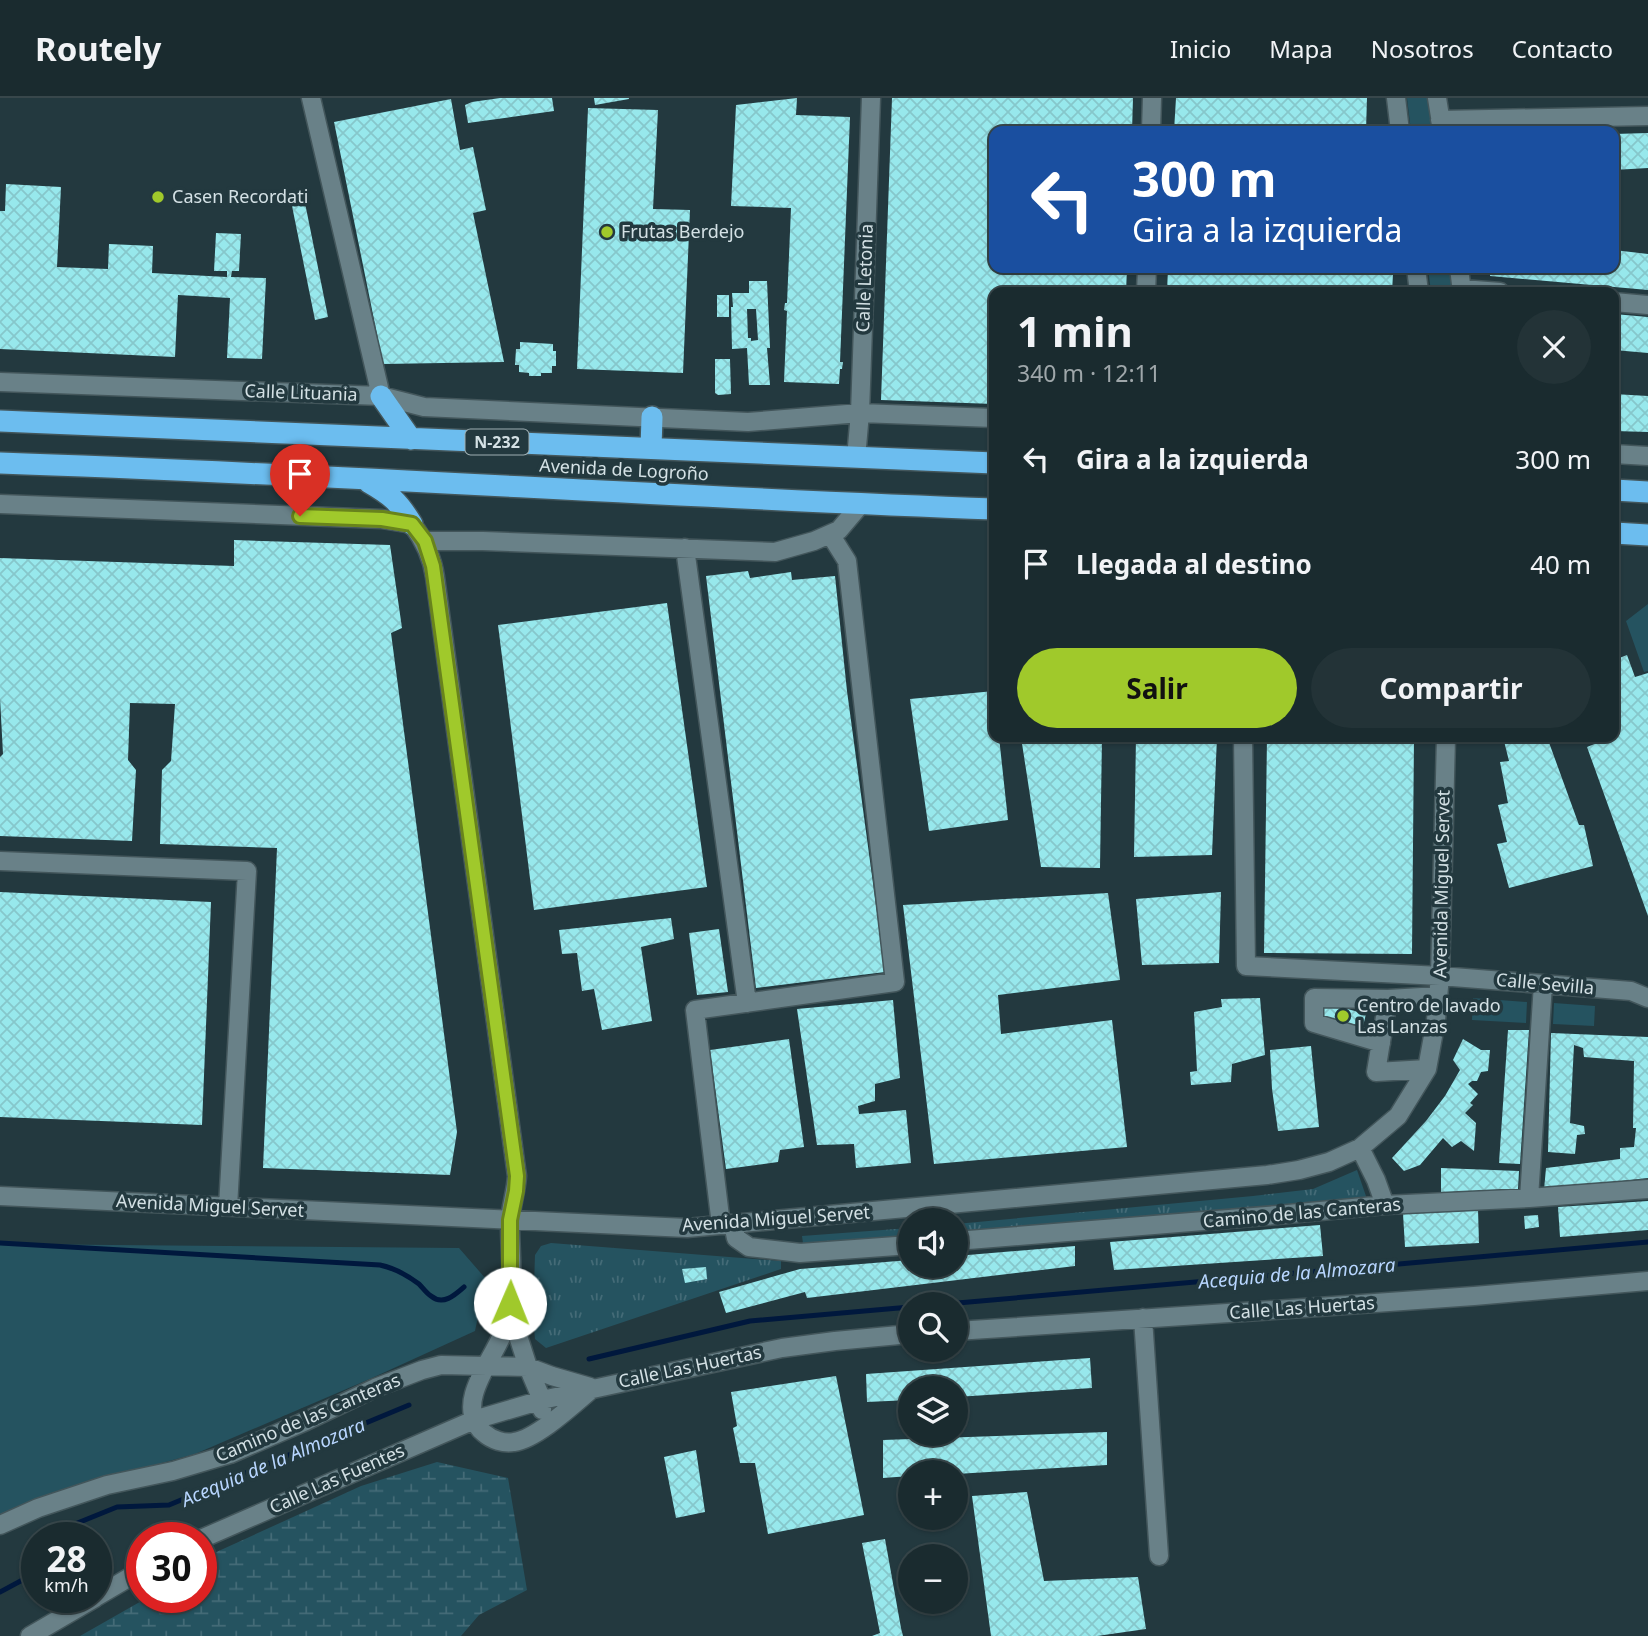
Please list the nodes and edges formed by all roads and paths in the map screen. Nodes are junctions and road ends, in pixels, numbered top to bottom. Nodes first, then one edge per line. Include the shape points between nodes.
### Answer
1 (311, 98) edge
2 (871, 98) edge
3 (1152, 98) edge
4 (1396, 98) edge
5 (1437, 98) edge
6 (1648, 116) edge
7 (1151, 126) edge
8 (1399, 126) edge
9 (1441, 126) edge
10 (1619, 302) edge
11 (1648, 305) edge
12 (0, 382) edge
13 (381, 396) junction
14 (860, 413) junction
15 (652, 417) junction
16 (989, 418) edge
17 (0, 421) edge
18 (373, 437) junction
19 (411, 439) junction
20 (651, 448) junction
21 (1619, 454) edge
22 (1648, 456) edge
23 (856, 458) junction
24 (0, 463) edge
25 (989, 463) edge
26 (363, 480) junction
27 (1648, 486) edge
28 (1619, 490) edge
29 (1648, 492) edge
30 (0, 504) edge
31 (861, 505) junction
32 (989, 509) edge
33 (418, 532) junction
34 (1619, 533) edge
35 (830, 534) junction
36 (1648, 535) edge
37 (685, 548) junction
38 (1243, 742) edge
39 (1446, 742) edge
40 (0, 861) edge
41 (1440, 976) junction
42 (1542, 984) junction
43 (1439, 996) junction
44 (1648, 998) edge
45 (1388, 999) junction
46 (747, 1003) junction
47 (1381, 1043) junction
48 (1427, 1069) junction
49 (1360, 1148) junction
50 (1648, 1189) edge
51 (0, 1196) edge
52 (1528, 1198) junction
53 (1385, 1205) junction
54 (228, 1207) junction
55 (510, 1220) junction
56 (727, 1225) junction
57 (968, 1240) edge
58 (898, 1246) edge
59 (1648, 1281) edge
60 (510, 1311) junction
61 (1143, 1318) junction
62 (968, 1330) edge
63 (898, 1335) edge
64 (457, 1365) junction
65 (487, 1365) junction
66 (528, 1367) junction
67 (593, 1388) junction
68 (476, 1390) junction
69 (542, 1400) junction
70 (474, 1420) junction
71 (447, 1431) junction
72 (535, 1434) junction
73 (491, 1438) junction
74 (0, 1525) edge
75 (217, 1532) edge
76 (1159, 1556) dead end
77 (69, 1613) edge
78 (30, 1636) edge

1 - 13 street, Calle Lituania
2 - 14 street, Calle Letonia
3 - 7 street
4 - 8 street
5 - 9 street
6 - 9 street
10 - 11 street
12 - 13 street, Calle Lituania
13 - 15 street via 425,407
13 - 18 highway
13 - 19 highway
14 - 15 street via 748,422
14 - 16 street
14 - 23 street, Calle Letonia
15 - 20 highway
17 - 18 highway, Avenida de Logroño / N-232
18 - 19 highway, Avenida de Logroño / N-232
19 - 20 highway, Avenida de Logroño / N-232
20 - 23 highway, Avenida de Logroño / N-232
21 - 22 street
23 - 25 highway, Avenida de Logroño / N-232
24 - 26 highway, Avenida de Logroño
26 - 31 highway, Avenida de Logroño
26 - 33 highway via 392,496
27 - 28 highway
28 - 29 highway
30 - 33 street via 382,519
31 - 32 highway, Avenida de Logroño
31 - 35 street
33 - 37 street via 483,541
33 - 55 street via 435,577 517,1176
34 - 36 highway
35 - 37 street via 775,552
35 - 46 street via 847,561 895,982
37 - 46 street
38 - 41 street, Calle Sevilla via 1246,966
39 - 41 street, Avenida Miguel Servet
40 - 54 street via 247,871
41 - 42 street, Calle Sevilla
41 - 43 street, Avenida Miguel Servet
42 - 44 street, Calle Sevilla via 1631,991
42 - 52 street
43 - 45 street
43 - 48 street, Avenida Miguel Servet
45 - 47 street
45 - 47 street via 1314,998 1314,1023
46 - 56 street via 695,1010
47 - 48 street via 1376,1072
48 - 49 street, Avenida Miguel Servet via 1398,1116
49 - 53 street
49 - 56 street, Avenida Miguel Servet via 1329,1162 1267,1175
50 - 52 street, Camino de las Canteras
51 - 54 street, Avenida Miguel Servet
52 - 53 street, Camino de las Canteras
53 - 57 street, Camino de las Canteras
54 - 55 street, Avenida Miguel Servet
55 - 56 street, Avenida Miguel Servet via 687,1228
55 - 60 street
56 - 58 street via 749,1247 800,1252
59 - 61 street, Calle Las Huertas
60 - 65 street
60 - 66 street
61 - 62 street, Calle Las Huertas
61 - 76 street
63 - 67 street, Calle Las Huertas via 782,1348
64 - 65 street, Camino de las Canteras
64 - 68 street
64 - 74 street, Camino de las Canteras via 422,1370 375,1388 230,1454 107,1485
65 - 66 street, Camino de las Canteras
65 - 68 street
66 - 67 street, Camino de las Canteras
66 - 69 street
67 - 69 street, Calle Las Huertas
67 - 72 street
68 - 70 street
68 - 71 street
69 - 70 street, Calle Las Huertas
69 - 72 street
70 - 71 street, Calle Las Fuentes
70 - 73 street
71 - 73 street
71 - 75 street, Calle Las Fuentes
72 - 73 street via 515,1442
77 - 78 street

